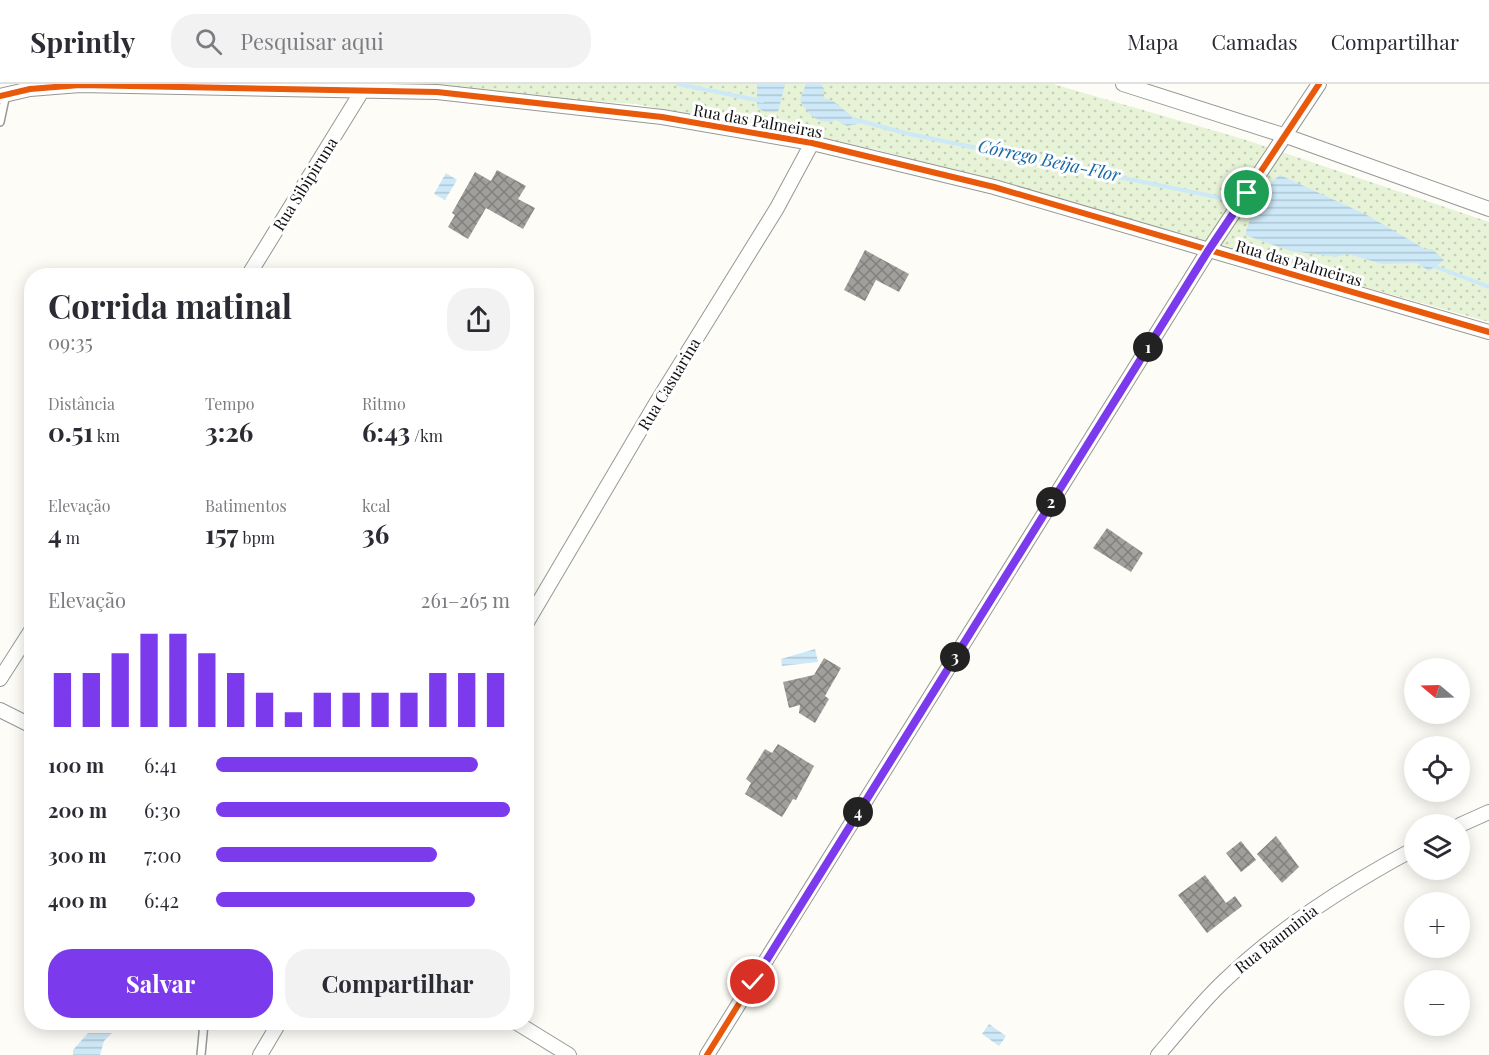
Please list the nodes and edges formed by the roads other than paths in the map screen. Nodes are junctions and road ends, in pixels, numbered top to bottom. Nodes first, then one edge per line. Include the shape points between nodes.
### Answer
1 (1123, 84) edge
2 (1319, 84) edge
3 (362, 91) junction
4 (3, 95) edge
5 (0, 122) edge
6 (1286, 136) junction
7 (812, 143) junction
8 (1489, 209) edge
9 (1208, 251) junction
10 (253, 268) edge
11 (1489, 332) edge
12 (534, 611) edge
13 (24, 642) edge
14 (0, 679) edge
15 (0, 710) edge
16 (24, 722) edge
17 (1489, 812) edge
18 (1470, 821) edge
19 (1404, 854) edge
20 (203, 1030) edge
21 (275, 1030) edge
22 (528, 1030) edge
23 (201, 1055) edge
24 (260, 1055) edge
25 (569, 1055) edge
26 (707, 1055) edge
27 (1158, 1055) edge

1 - 6 street
2 - 6 street
3 - 4 street, Rua das Palmeiras via 80,85
3 - 7 street, Rua das Palmeiras via 437,92 662,117
3 - 10 street, Rua Sibipiruna
4 - 5 lane
6 - 8 street
6 - 9 street
7 - 9 street, Rua das Palmeiras via 993,187
7 - 12 street, Rua Casuarina
9 - 11 street, Rua das Palmeiras
9 - 26 street
13 - 14 street
15 - 16 street
17 - 18 street
19 - 27 street, Rua Bauminia via 1351,883 1281,932 1221,983
20 - 23 lane
21 - 24 street
22 - 25 street

